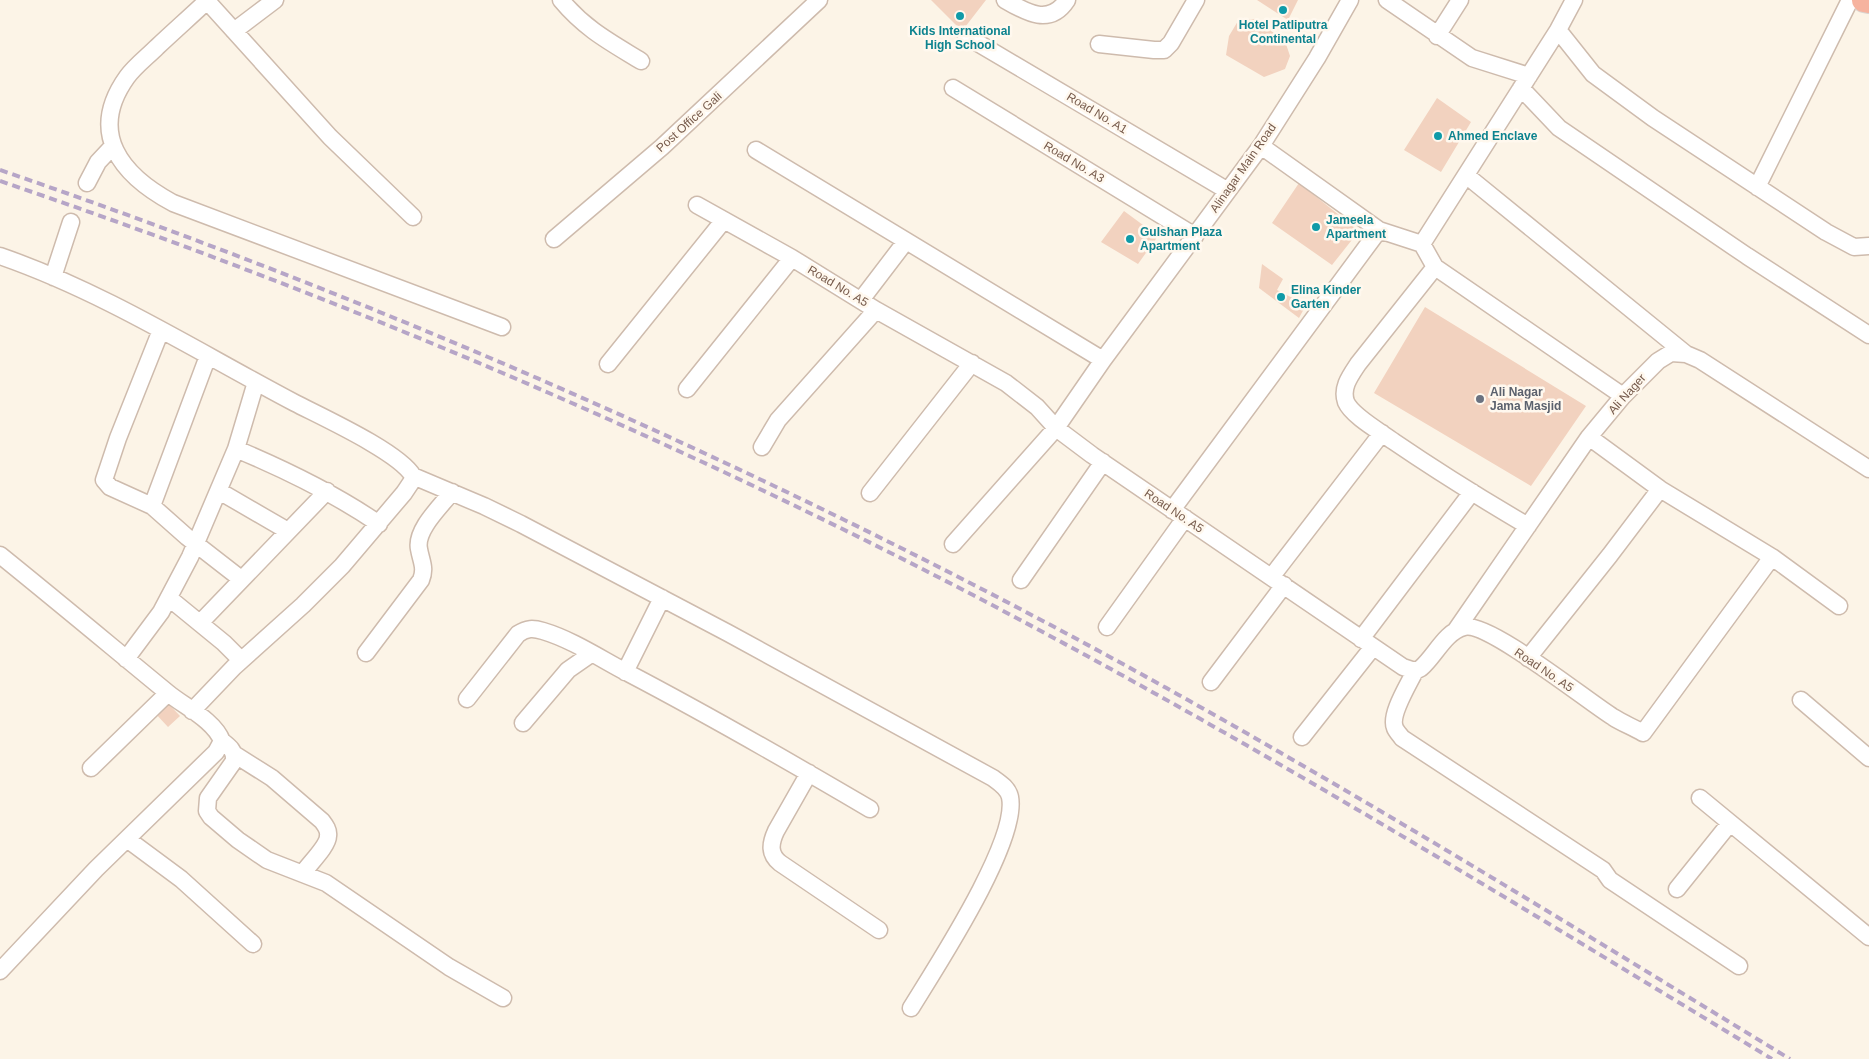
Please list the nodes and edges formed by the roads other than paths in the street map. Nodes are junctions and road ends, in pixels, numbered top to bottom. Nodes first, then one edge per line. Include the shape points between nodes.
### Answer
1 (207, 0) edge
2 (275, 0) edge
3 (561, 0) edge
4 (819, 0) edge
5 (1005, 0) edge
6 (1067, 0) edge
7 (1196, 0) edge
8 (1350, 0) edge
9 (1387, 0) edge
10 (1460, 0) edge
11 (1574, 0) edge
12 (1850, 0) edge
13 (1864, 0) edge
14 (1869, 1) edge
15 (234, 30) junction
16 (1558, 30) junction
17 (966, 36) dead end
18 (1437, 36) junction
19 (1099, 44) dead end
20 (641, 61) dead end
21 (1525, 82) junction
22 (953, 88) dead end
23 (113, 146) junction
24 (1261, 146) junction
25 (756, 150) dead end
26 (1466, 176) junction
27 (87, 184) dead end
28 (1757, 187) junction
29 (1228, 191) junction
30 (697, 205) dead end
31 (413, 217) dead end
32 (724, 220) junction
33 (72, 222) dead end
34 (1379, 230) junction
35 (1195, 236) junction
36 (554, 239) dead end
37 (906, 240) junction
38 (1422, 244) junction
39 (1869, 246) edge
40 (0, 256) edge
41 (792, 258) junction
42 (1435, 267) junction
43 (53, 277) junction
44 (861, 300) junction
45 (876, 310) junction
46 (502, 327) dead end
47 (160, 330) junction
48 (1869, 335) edge
49 (1686, 354) junction
50 (208, 356) junction
51 (1103, 360) junction
52 (972, 363) junction
53 (608, 364) dead end
54 (256, 382) junction
55 (687, 389) dead end
56 (1623, 396) junction
57 (1056, 428) junction
58 (1382, 433) junction
59 (1589, 437) junction
60 (762, 447) dead end
61 (236, 449) junction
62 (1103, 462) junction
63 (1869, 469) edge
64 (413, 476) junction
65 (1660, 489) junction
66 (219, 490) junction
67 (327, 491) junction
68 (452, 492) junction
69 (1472, 492) junction
70 (870, 493) dead end
71 (152, 506) junction
72 (1178, 514) junction
73 (379, 524) junction
74 (1528, 526) junction
75 (288, 531) junction
76 (196, 543) junction
77 (953, 544) dead end
78 (0, 555) edge
79 (1772, 557) junction
80 (241, 579) junction
81 (1021, 580) dead end
82 (1278, 581) junction
83 (169, 598) junction
84 (662, 598) junction
85 (1840, 606) dead end
86 (200, 623) junction
87 (1107, 627) dead end
88 (1456, 630) junction
89 (1367, 643) junction
90 (366, 653) dead end
91 (591, 654) junction
92 (1528, 658) junction
93 (126, 659) junction
94 (242, 660) junction
95 (1415, 671) junction
96 (625, 672) junction
97 (1211, 682) dead end
98 (168, 693) junction
99 (467, 699) dead end
100 (1801, 700) dead end
101 (192, 711) junction
102 (523, 723) dead end
103 (1302, 737) dead end
104 (222, 740) junction
105 (234, 754) junction
106 (1869, 758) edge
107 (92, 768) dead end
108 (809, 773) junction
109 (1700, 798) dead end
110 (870, 809) dead end
111 (1730, 823) junction
112 (127, 839) junction
113 (303, 873) junction
114 (1678, 889) dead end
115 (879, 930) dead end
116 (1869, 937) edge
117 (254, 944) dead end
118 (1739, 966) dead end
119 (0, 972) edge
120 (502, 998) dead end
121 (911, 1008) dead end

1 - 15 street
1 - 23 street via 128,77 112,105
2 - 15 street
3 - 20 street via 588,28
4 - 36 street, Post Office Gali via 662,147
5 - 6 street via 1024,11 1043,16 1062,8
7 - 19 street via 1164,50
8 - 24 street, Alinagar Main Road
9 - 18 street
10 - 18 street
11 - 16 street
12 - 28 street
13 - 14 highway
15 - 31 street via 330,136
16 - 21 street
16 - 28 street via 1593,74
17 - 29 street, Road No. A1
18 - 21 street via 1472,58
21 - 26 street
21 - 48 street via 1559,128
22 - 35 street, Road No. A3
23 - 27 street via 98,162
23 - 46 street via 128,170 144,186 172,203
24 - 29 street, Alinagar Main Road
24 - 34 street
25 - 37 street
26 - 38 street
26 - 49 street
28 - 39 street via 1854,247
29 - 35 street, Alinagar Main Road
30 - 32 street, Road No. A5
32 - 41 street, Road No. A5
32 - 53 street
33 - 43 street
34 - 38 street
34 - 72 street
35 - 51 street, Alinagar Main Road
37 - 44 street
37 - 51 street
38 - 42 street
40 - 43 street
41 - 44 street, Road No. A5
41 - 55 street
42 - 56 street
42 - 58 street via 1348,379 1344,392 1347,404
43 - 47 street
44 - 45 street, Road No. A5
45 - 52 street, Road No. A5
45 - 60 street via 778,420
47 - 50 street
47 - 71 street via 104,480 110,487
49 - 56 street, Ali Nager via 1671,353 1658,361
49 - 63 street
50 - 54 street
50 - 71 street
51 - 57 street, Alinagar Main Road
52 - 57 street, Road No. A5 via 1022,395
52 - 70 street
54 - 61 street
54 - 64 street via 364,440 400,463
56 - 59 street, Ali Nager
57 - 62 street, Road No. A5
57 - 77 street, Alinagar Main Road
58 - 69 street
58 - 82 street
59 - 65 street
59 - 74 street, Ali Nager
61 - 66 street
61 - 67 street
62 - 72 street, Road No. A5
62 - 81 street
64 - 68 street
64 - 73 street via 410,486
65 - 79 street
65 - 92 street
66 - 75 street
66 - 76 street
67 - 73 street
67 - 75 street
68 - 84 street via 521,524
68 - 90 street via 422,530 418,548 424,565 421,580
69 - 74 street
69 - 89 street
71 - 76 street
72 - 82 street, Road No. A5
72 - 87 street
73 - 94 street via 303,605
74 - 88 street, Ali Nager
75 - 80 street
76 - 80 street
76 - 83 street
78 - 93 street
79 - 85 street
79 - 92 street, Road No. A5 via 1643,733 1613,717
80 - 86 street
82 - 89 street, Road No. A5
82 - 97 street
83 - 86 street
83 - 93 street
84 - 96 street
84 - 121 street via 993,778 1007,789 1011,805 1009,817 993,863 966,917
86 - 94 street
88 - 92 street, Road No. A5 via 1474,626
88 - 95 street
89 - 95 street, Road No. A5 via 1403,667
89 - 103 street
91 - 96 street
91 - 99 street via 553,634 530,628 524,630
91 - 102 street via 568,670
93 - 98 street
94 - 101 street
95 - 118 street via 1394,717 1394,727 1402,738 1603,870 1610,880
96 - 108 street
98 - 101 street
98 - 107 street
100 - 106 street
101 - 104 street via 212,726
104 - 105 street
104 - 112 street via 216,752
105 - 113 street via 272,778 327,828 326,843
105 - 113 street via 230,768 208,798 207,812 261,856 279,866
108 - 110 street
108 - 115 street via 772,839 771,852 780,863
109 - 111 street
111 - 114 street
111 - 116 street
112 - 117 street via 181,879
112 - 119 street
113 - 120 street via 326,883 449,967

